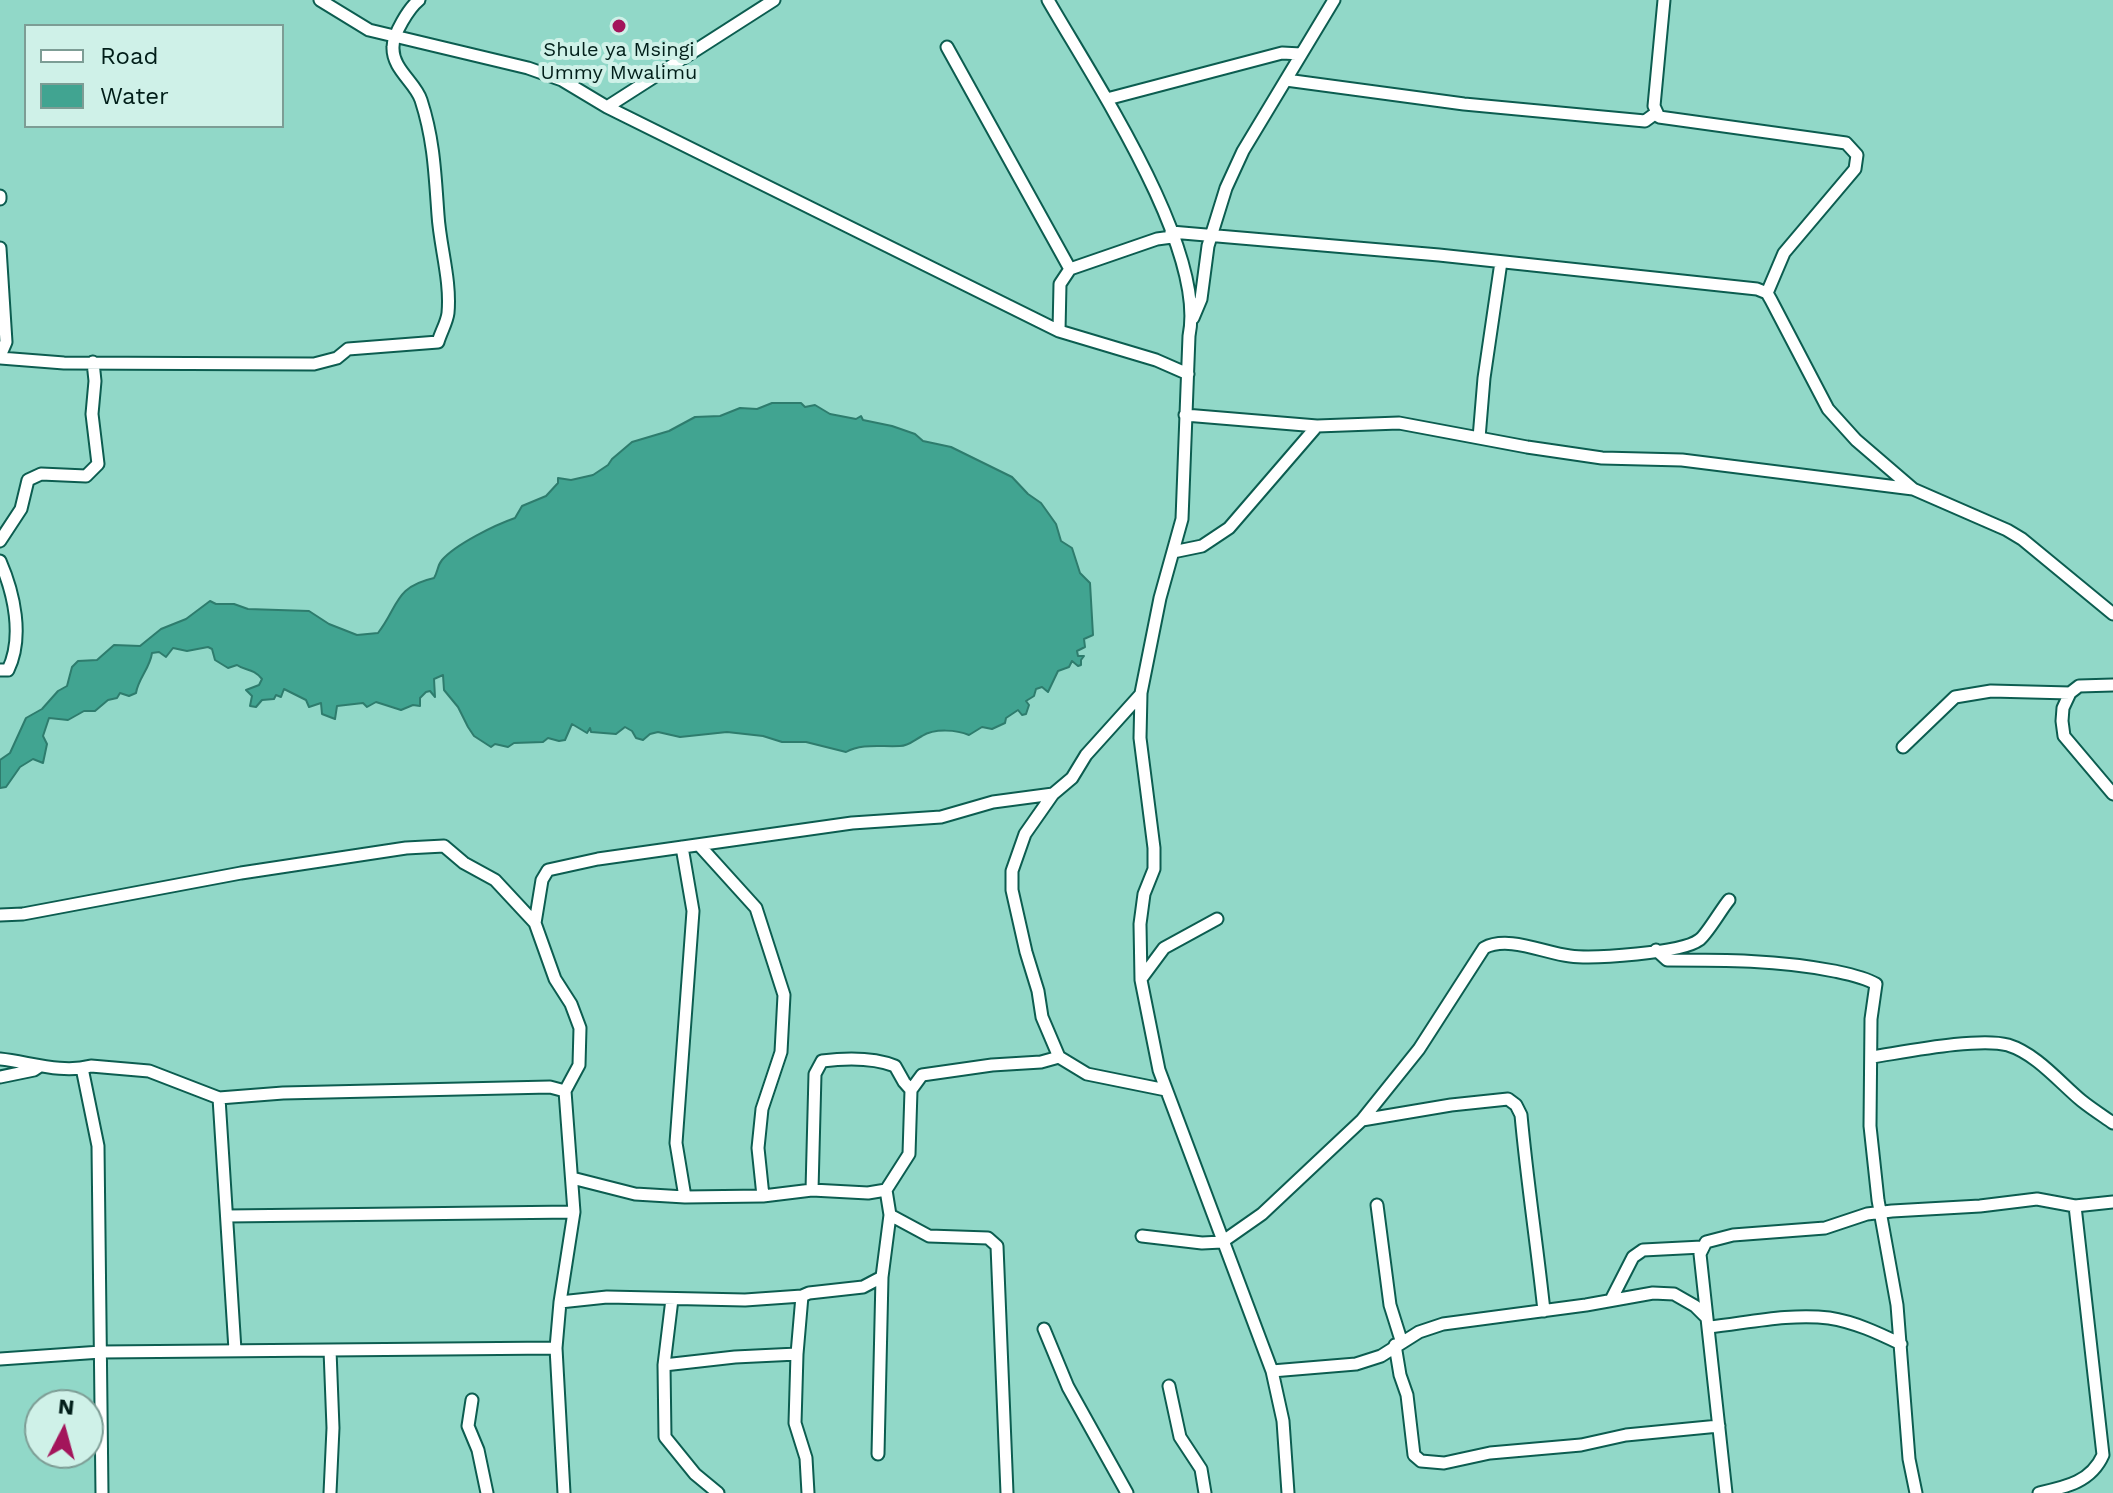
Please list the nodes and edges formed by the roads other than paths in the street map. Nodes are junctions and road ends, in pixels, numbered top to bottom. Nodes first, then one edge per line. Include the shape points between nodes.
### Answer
1 (320, 0) edge
2 (419, 0) edge
3 (774, 0) edge
4 (1048, 0) edge
5 (1334, 0) edge
6 (1664, 0) edge
7 (397, 36) junction
8 (947, 47) dead end
9 (1301, 54) junction
10 (1286, 80) junction
11 (1107, 99) junction
12 (607, 107) junction
13 (1656, 113) junction
14 (1171, 232) junction
15 (1212, 235) junction
16 (0, 248) edge
17 (1501, 262) junction
18 (1070, 269) junction
19 (1767, 293) junction
20 (1193, 318) junction
21 (1059, 331) junction
22 (0, 357) edge
23 (93, 362) junction
24 (1188, 374) junction
25 (1185, 415) junction
26 (1317, 426) junction
27 (1479, 438) junction
28 (1913, 489) junction
29 (0, 541) edge
30 (0, 551) edge
31 (1173, 552) junction
32 (0, 561) edge
33 (2113, 614) edge
34 (0, 670) edge
35 (2113, 685) edge
36 (1141, 693) junction
37 (2070, 693) junction
38 (1903, 747) dead end
39 (1053, 794) junction
40 (2113, 794) edge
41 (699, 845) junction
42 (682, 847) junction
43 (1729, 900) dead end
44 (0, 915) edge
45 (1217, 919) dead end
46 (535, 923) junction
47 (1656, 950) junction
48 (1141, 980) junction
49 (1059, 1057) junction
50 (1872, 1057) junction
51 (0, 1059) edge
52 (40, 1066) junction
53 (82, 1068) junction
54 (0, 1077) edge
55 (911, 1090) junction
56 (1166, 1090) junction
57 (565, 1091) junction
58 (219, 1098) junction
59 (1362, 1120) junction
60 (2113, 1123) edge
61 (572, 1178) junction
62 (812, 1190) junction
63 (886, 1190) junction
64 (763, 1196) junction
65 (685, 1197) junction
66 (2113, 1202) edge
67 (1377, 1205) dead end
68 (2075, 1206) junction
69 (574, 1212) junction
70 (1882, 1213) junction
71 (890, 1215) junction
72 (227, 1216) junction
73 (1142, 1236) dead end
74 (1222, 1242) junction
75 (1702, 1247) junction
76 (882, 1277) junction
77 (802, 1296) junction
78 (672, 1299) junction
79 (1611, 1300) junction
80 (560, 1302) junction
81 (1544, 1311) junction
82 (1708, 1322) junction
83 (1044, 1329) dead end
84 (1398, 1342) junction
85 (1901, 1344) junction
86 (556, 1348) junction
87 (235, 1350) junction
88 (330, 1350) junction
89 (101, 1352) junction
90 (797, 1354) junction
91 (0, 1359) edge
92 (664, 1365) junction
93 (1272, 1371) junction
94 (1169, 1386) dead end
95 (472, 1400) dead end
96 (1719, 1426) junction
97 (878, 1454) dead end
98 (102, 1493) edge
99 (330, 1493) edge
100 (487, 1493) edge
101 (564, 1493) edge
102 (718, 1493) edge
103 (808, 1493) edge
104 (1007, 1493) edge
105 (1127, 1493) edge
106 (1205, 1493) edge
107 (1288, 1493) edge
108 (1726, 1493) edge
109 (1916, 1493) edge
110 (2039, 1493) edge

1 - 7 street via 369,30
2 - 7 street via 409,8
3 - 12 street
4 - 11 street
5 - 9 street
6 - 13 street
7 - 12 street via 528,68 562,80
7 - 23 street via 392,47 419,96 437,174 448,314 438,342 348,349 314,364
8 - 18 street
9 - 10 street
9 - 11 street via 1282,53
10 - 13 street via 1645,121
10 - 15 street via 1237,163
11 - 14 street
12 - 21 street
13 - 19 street via 1846,143 1857,155 1855,169 1784,253
14 - 15 street
14 - 18 street via 1172,237
14 - 20 street
15 - 17 street
15 - 20 street
16 - 22 street via 6,342
17 - 19 street
17 - 27 street
18 - 21 street via 1060,284
19 - 28 street via 1828,409
20 - 24 street
21 - 24 street
22 - 23 street
23 - 29 street via 98,464 86,476 41,474 28,480 21,509
24 - 25 street
25 - 26 street
25 - 31 street via 1182,519
26 - 27 street via 1399,423
26 - 31 street via 1229,528 1202,546
27 - 28 street via 1602,458 1682,460
28 - 33 street via 2022,539
29 - 30 street
31 - 36 street
32 - 34 street via 12,588 16,654 8,670
35 - 37 street via 2079,686
36 - 39 street
36 - 48 street via 1140,738 1154,869 1140,924
37 - 38 street via 1991,691 1955,697
37 - 40 street via 2063,708 2064,736
39 - 41 street via 993,802 941,817 852,823
39 - 49 street via 1025,834 1012,871 1012,890 1042,1017
41 - 42 street
41 - 64 street via 756,908 784,995 781,1052 762,1109 758,1148
42 - 46 street via 548,870
42 - 65 street via 693,920 676,1143
43 - 47 street via 1698,942
44 - 46 street via 241,873 444,846 495,880
45 - 48 street via 1164,948
46 - 57 street via 580,1028 579,1065
47 - 50 street via 1667,960 1782,963 1873,981
47 - 59 street via 1595,958 1506,944 1484,948 1419,1049
48 - 56 street
49 - 55 street via 922,1075
49 - 56 street via 1087,1074
50 - 60 street via 1941,1047 2011,1046
50 - 70 street via 1870,1126
51 - 52 street
52 - 53 street
52 - 54 street
53 - 58 street via 149,1071
53 - 89 street via 98,1146
55 - 62 street via 889,1063 822,1061 815,1074
55 - 63 street via 909,1154
56 - 74 street
57 - 58 street via 550,1087
57 - 61 street
58 - 72 street
59 - 74 street via 1262,1214
59 - 81 street via 1508,1099 1516,1105
61 - 65 street via 635,1194
61 - 69 street
62 - 63 street
62 - 64 street
63 - 71 street
64 - 65 street
66 - 68 street
67 - 84 street
68 - 70 street via 2037,1199
68 - 110 street via 2103,1455 2083,1480
69 - 72 street
69 - 80 street
70 - 75 street via 1825,1228 1722,1237
70 - 85 street
71 - 76 street
71 - 104 street via 929,1236 988,1238 997,1246
72 - 87 street
73 - 74 street
74 - 93 street
75 - 79 street via 1643,1250 1633,1257
75 - 82 street
76 - 77 street via 863,1287
76 - 97 street
77 - 78 street
77 - 90 street
78 - 80 street
78 - 92 street
79 - 81 street
79 - 82 street via 1674,1294 1695,1306
80 - 86 street
81 - 84 street via 1443,1324
82 - 85 street via 1831,1318
82 - 96 street
83 - 105 street via 1068,1387
84 - 93 street via 1381,1356 1356,1364
84 - 96 street via 1414,1455 1421,1461 1444,1463
85 - 109 street
86 - 88 street
86 - 101 street
87 - 88 street
87 - 89 street
88 - 99 street
89 - 91 street
89 - 98 street
90 - 92 street
90 - 103 street via 795,1423 806,1458
92 - 102 street via 665,1437
93 - 107 street via 1283,1421
94 - 106 street via 1180,1437 1201,1469
95 - 100 street via 468,1426
96 - 108 street

